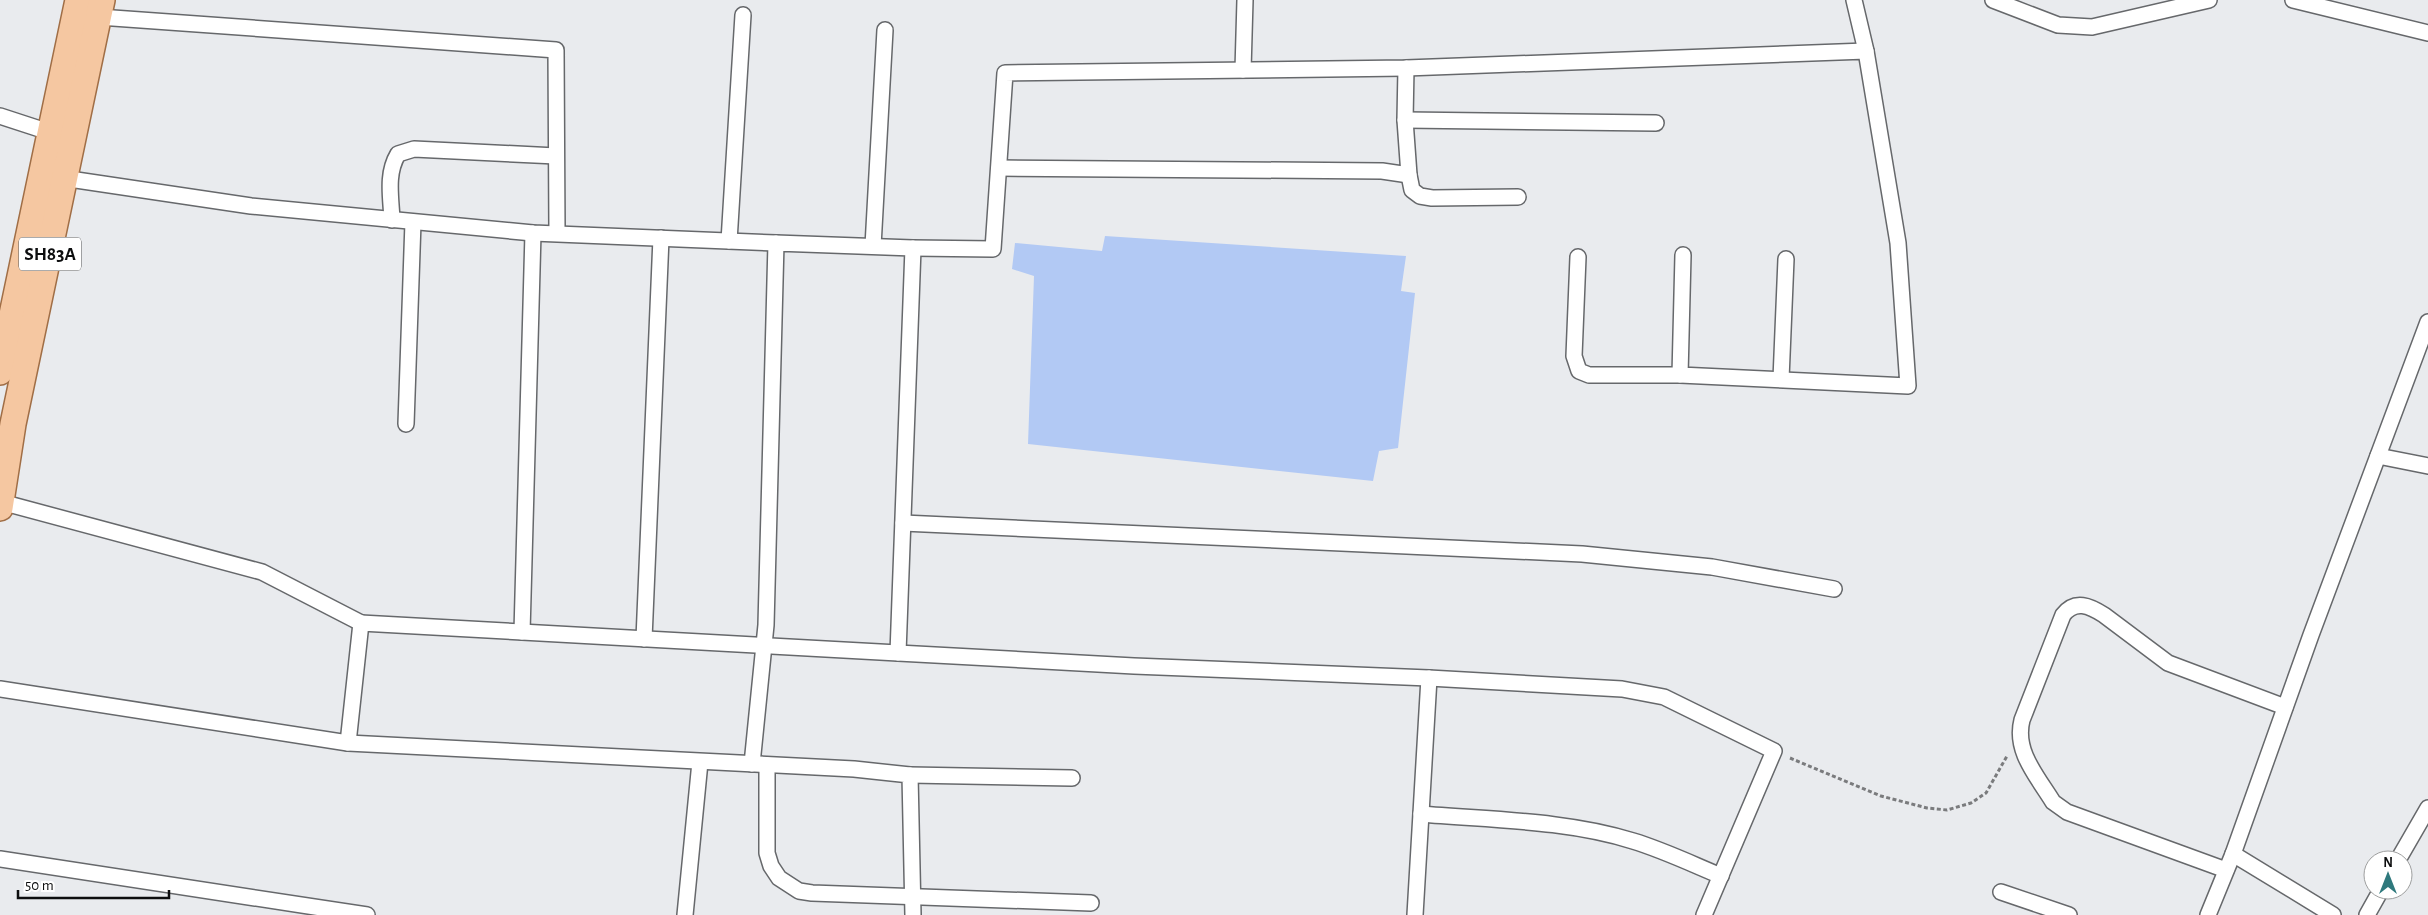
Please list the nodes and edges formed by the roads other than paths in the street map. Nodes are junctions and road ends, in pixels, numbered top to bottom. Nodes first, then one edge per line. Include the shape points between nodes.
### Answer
1 (78, 0) edge
2 (1245, 0) edge
3 (1854, 0) edge
4 (1994, 0) edge
5 (2209, 0) edge
6 (2293, 0) edge
7 (100, 8) edge
8 (743, 15) dead end
9 (886, 30) dead end
10 (2428, 33) edge
11 (1866, 51) junction
12 (1406, 68) junction
13 (1243, 70) junction
14 (0, 116) edge
15 (1405, 120) junction
16 (1656, 123) dead end
17 (49, 132) junction
18 (556, 156) junction
19 (998, 168) junction
20 (1409, 174) junction
21 (40, 176) junction
22 (66, 178) junction
23 (1518, 197) dead end
24 (392, 220) junction
25 (413, 222) junction
26 (533, 233) junction
27 (557, 233) junction
28 (661, 238) junction
29 (729, 241) junction
30 (776, 243) junction
31 (873, 246) junction
32 (913, 248) junction
33 (1683, 255) dead end
34 (1578, 257) dead end
35 (1786, 259) dead end
36 (2428, 322) edge
37 (0, 372) edge
38 (1680, 375) junction
39 (1781, 379) junction
40 (406, 424) dead end
41 (2378, 456) junction
42 (2428, 466) edge
43 (0, 505) edge
44 (903, 523) junction
45 (1834, 589) dead end
46 (361, 623) junction
47 (522, 632) junction
48 (644, 639) junction
49 (764, 645) junction
50 (898, 653) junction
51 (1428, 678) junction
52 (0, 689) edge
53 (2285, 707) junction
54 (348, 743) junction
55 (700, 762) junction
56 (759, 764) junction
57 (910, 775) junction
58 (1072, 778) dead end
59 (2428, 808) edge
60 (1421, 814) junction
61 (2404, 850) edge
62 (2232, 854) junction
63 (0, 859) edge
64 (2226, 870) junction
65 (1721, 876) junction
66 (2002, 892) dead end
67 (913, 898) junction
68 (2375, 900) edge
69 (1091, 904) dead end
70 (367, 915) edge
71 (685, 915) edge
72 (913, 915) edge
73 (1415, 915) edge
74 (1704, 915) edge
75 (2069, 915) edge
76 (2208, 915) edge
77 (2333, 915) edge
78 (2367, 915) edge

1 - 17 main road, SH83A
2 - 13 street
3 - 11 street
4 - 5 street via 2058,25 2092,27
6 - 10 street
7 - 18 street via 556,50
7 - 22 main road, SH83A
8 - 29 street
9 - 31 street
11 - 12 street
11 - 39 street via 1898,243 1908,386
12 - 13 street
12 - 15 street
13 - 19 street via 1005,73
14 - 17 street
15 - 16 street
15 - 20 street
17 - 21 main road, SH83A
18 - 24 street via 414,149 398,154 392,165 390,186
18 - 27 street
19 - 20 street via 1382,171
19 - 32 street via 993,249
20 - 23 street via 1412,190 1420,196
21 - 22 street
21 - 37 main road, SH83A
22 - 24 street via 251,206
22 - 43 main road, SH83A via 13,424
24 - 25 street
25 - 26 street
25 - 40 street
26 - 27 street
26 - 47 street
27 - 28 street
28 - 29 street
28 - 48 street
29 - 30 street
30 - 31 street
30 - 49 street
31 - 32 street
32 - 44 street
33 - 38 street
34 - 38 street via 1574,356 1579,371 1589,375
35 - 39 street
36 - 41 street
38 - 39 street
41 - 42 street
41 - 53 street
43 - 46 street via 262,572
44 - 45 street via 1582,554 1712,567
44 - 50 street
46 - 47 street
46 - 54 street
47 - 48 street
48 - 49 street
49 - 50 street
49 - 56 street
50 - 51 street
51 - 60 street
51 - 65 street via 1622,690 1664,697 1774,751
52 - 54 street
53 - 62 street
53 - 64 street via 2168,663 2093,608 2076,606 2069,608 2064,615 2019,732 2025,758 2059,807
54 - 55 street
55 - 56 street
55 - 71 street
56 - 57 street
56 - 67 street via 767,853 779,878 799,891 812,893
57 - 58 street
57 - 67 street
59 - 61 street
60 - 65 street via 1601,833 1632,841
60 - 73 street
62 - 64 street
62 - 77 street
63 - 70 street
64 - 76 street
65 - 74 street
66 - 75 street
67 - 69 street
67 - 72 street
68 - 78 street

